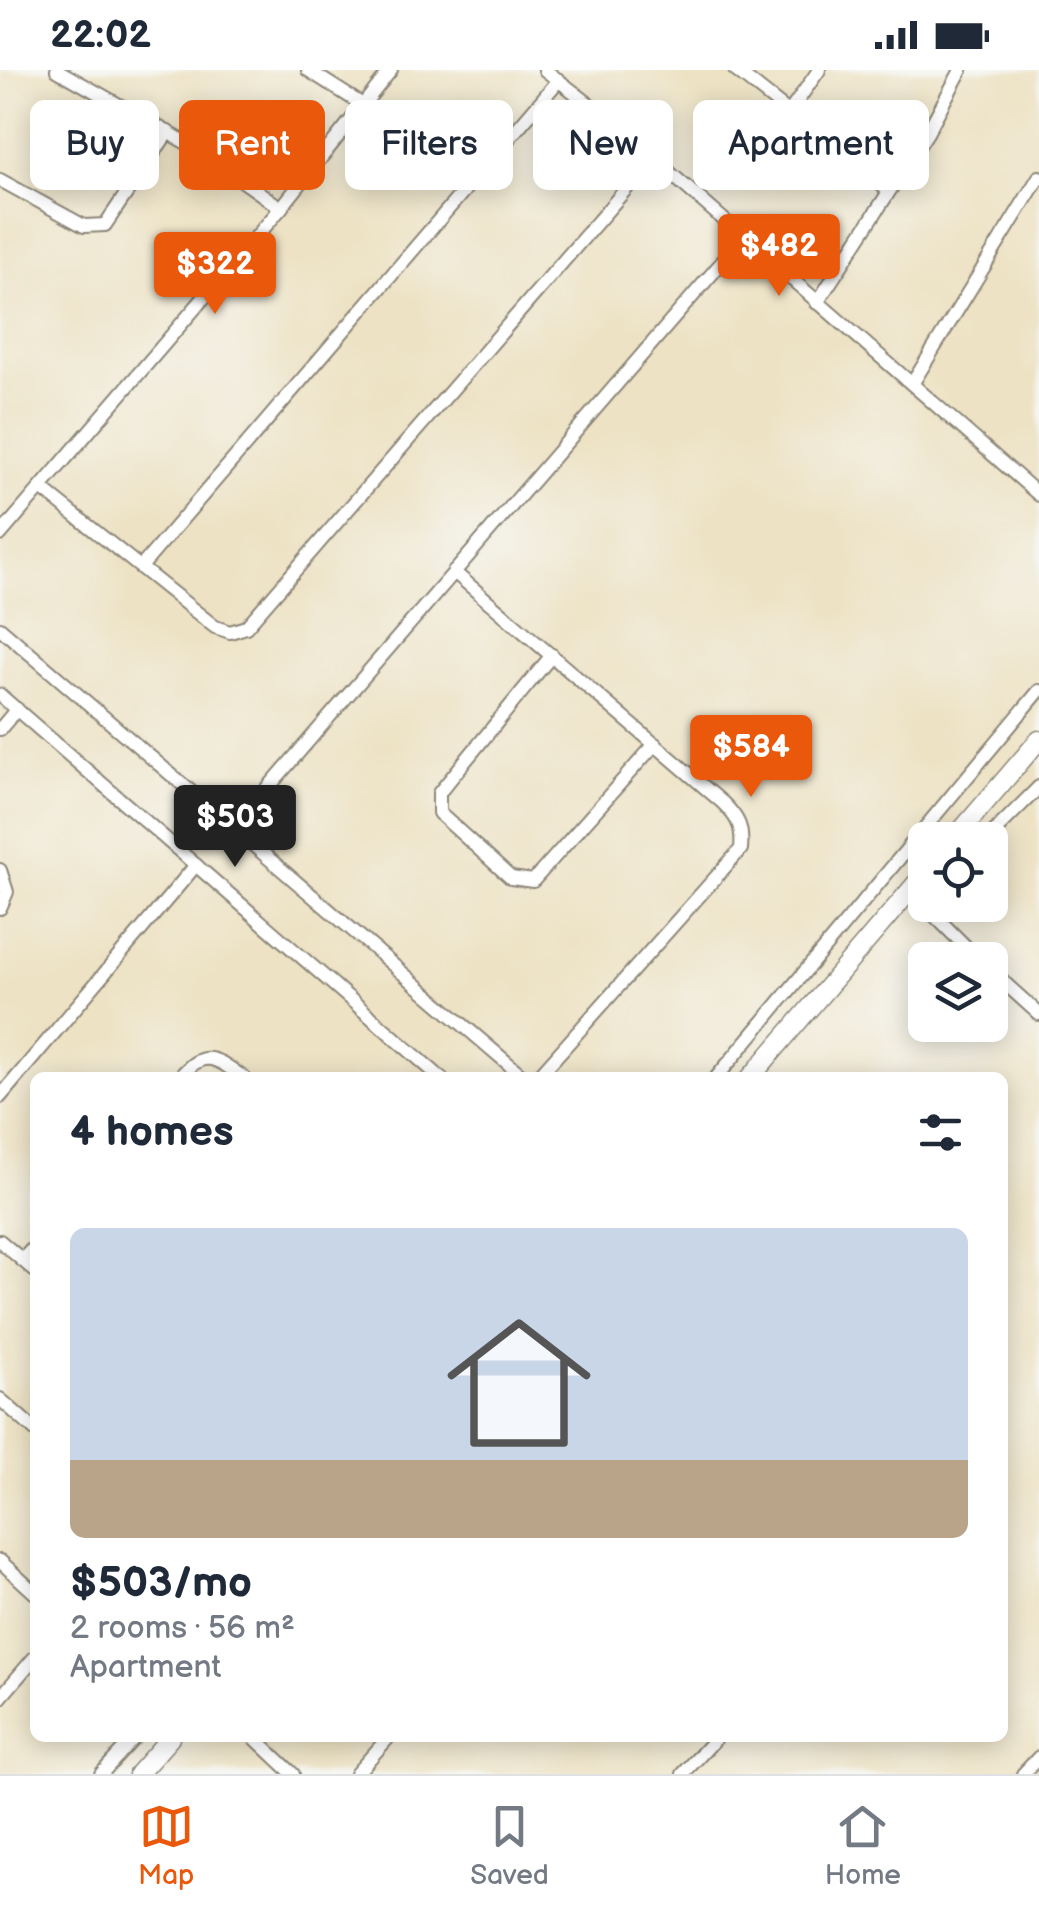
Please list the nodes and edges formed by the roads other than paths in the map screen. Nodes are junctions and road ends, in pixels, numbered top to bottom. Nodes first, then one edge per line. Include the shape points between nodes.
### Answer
1 (57, 70) edge
2 (308, 70) edge
3 (391, 70) edge
4 (545, 70) edge
5 (735, 70) edge
6 (819, 70) edge
7 (962, 70) edge
8 (559, 80) junction
9 (355, 100) edge
10 (371, 100) edge
11 (583, 100) edge
12 (773, 100) edge
13 (798, 100) edge
14 (168, 132) junction
15 (345, 132) edge
16 (1039, 176) edge
17 (673, 178) edge
18 (0, 180) edge
19 (625, 190) edge
20 (889, 191) joint
21 (281, 208) junction
22 (742, 239) junction
23 (817, 303) junction
24 (912, 384) junction
25 (41, 488) junction
26 (1039, 495) edge
27 (0, 534) edge
28 (141, 568) junction
29 (454, 572) junction
30 (0, 628) edge
31 (552, 654) junction
32 (1039, 691) edge
33 (0, 696) edge
34 (17, 710) junction
35 (0, 729) edge
36 (1039, 740) edge
37 (655, 744) junction
38 (1039, 787) edge
39 (968, 822) edge
40 (1004, 822) edge
41 (235, 826) junction
42 (196, 865) junction
43 (0, 870) edge
44 (908, 893) edge
45 (0, 908) edge
46 (942, 922) edge
47 (962, 942) edge
48 (1008, 986) edge
49 (1039, 1014) edge
50 (184, 1072) edge
51 (235, 1072) edge
52 (434, 1072) edge
53 (518, 1072) edge
54 (542, 1072) edge
55 (721, 1072) edge
56 (755, 1072) edge
57 (0, 1097) edge
58 (0, 1241) edge
59 (30, 1251) edge
60 (22, 1260) junction
61 (30, 1267) edge
62 (0, 1400) edge
63 (30, 1426) edge
64 (0, 1560) edge
65 (30, 1587) edge
66 (30, 1663) edge
67 (0, 1698) edge
68 (130, 1742) edge
69 (166, 1742) edge
70 (258, 1742) edge
71 (384, 1742) edge
72 (712, 1742) edge
73 (1039, 1757) edge
74 (101, 1774) edge
75 (138, 1774) edge
76 (293, 1774) edge
77 (356, 1774) edge
78 (682, 1774) edge
79 (1024, 1774) edge

1 - 14 street
2 - 9 street
3 - 10 street
4 - 8 street
5 - 12 street
6 - 13 street
7 - 20 street
8 - 11 street
8 - 28 street
14 - 18 street via 105,225 84,226
14 - 21 street
15 - 21 street
16 - 24 street
17 - 22 street
19 - 28 street via 246,627 215,627
20 - 23 street
21 - 25 street
22 - 23 street
22 - 29 street
23 - 24 street
24 - 26 street
25 - 27 street
25 - 28 street
29 - 31 street
29 - 41 street
30 - 41 street
31 - 37 street
31 - 37 street via 436,804 510,878 534,881
32 - 55 street
33 - 34 street
34 - 35 street
34 - 42 street
36 - 39 street
37 - 54 street via 738,817 742,849
38 - 40 street
41 - 53 street
42 - 52 street
42 - 57 street
43 - 45 street via 7,892
44 - 56 street
46 - 47 street
48 - 49 street
50 - 51 street via 204,1058
58 - 60 street
59 - 60 street
60 - 61 street
62 - 63 street
64 - 65 street
66 - 67 street
68 - 74 street
69 - 75 street
70 - 76 street
71 - 77 street
72 - 78 street
73 - 79 street

